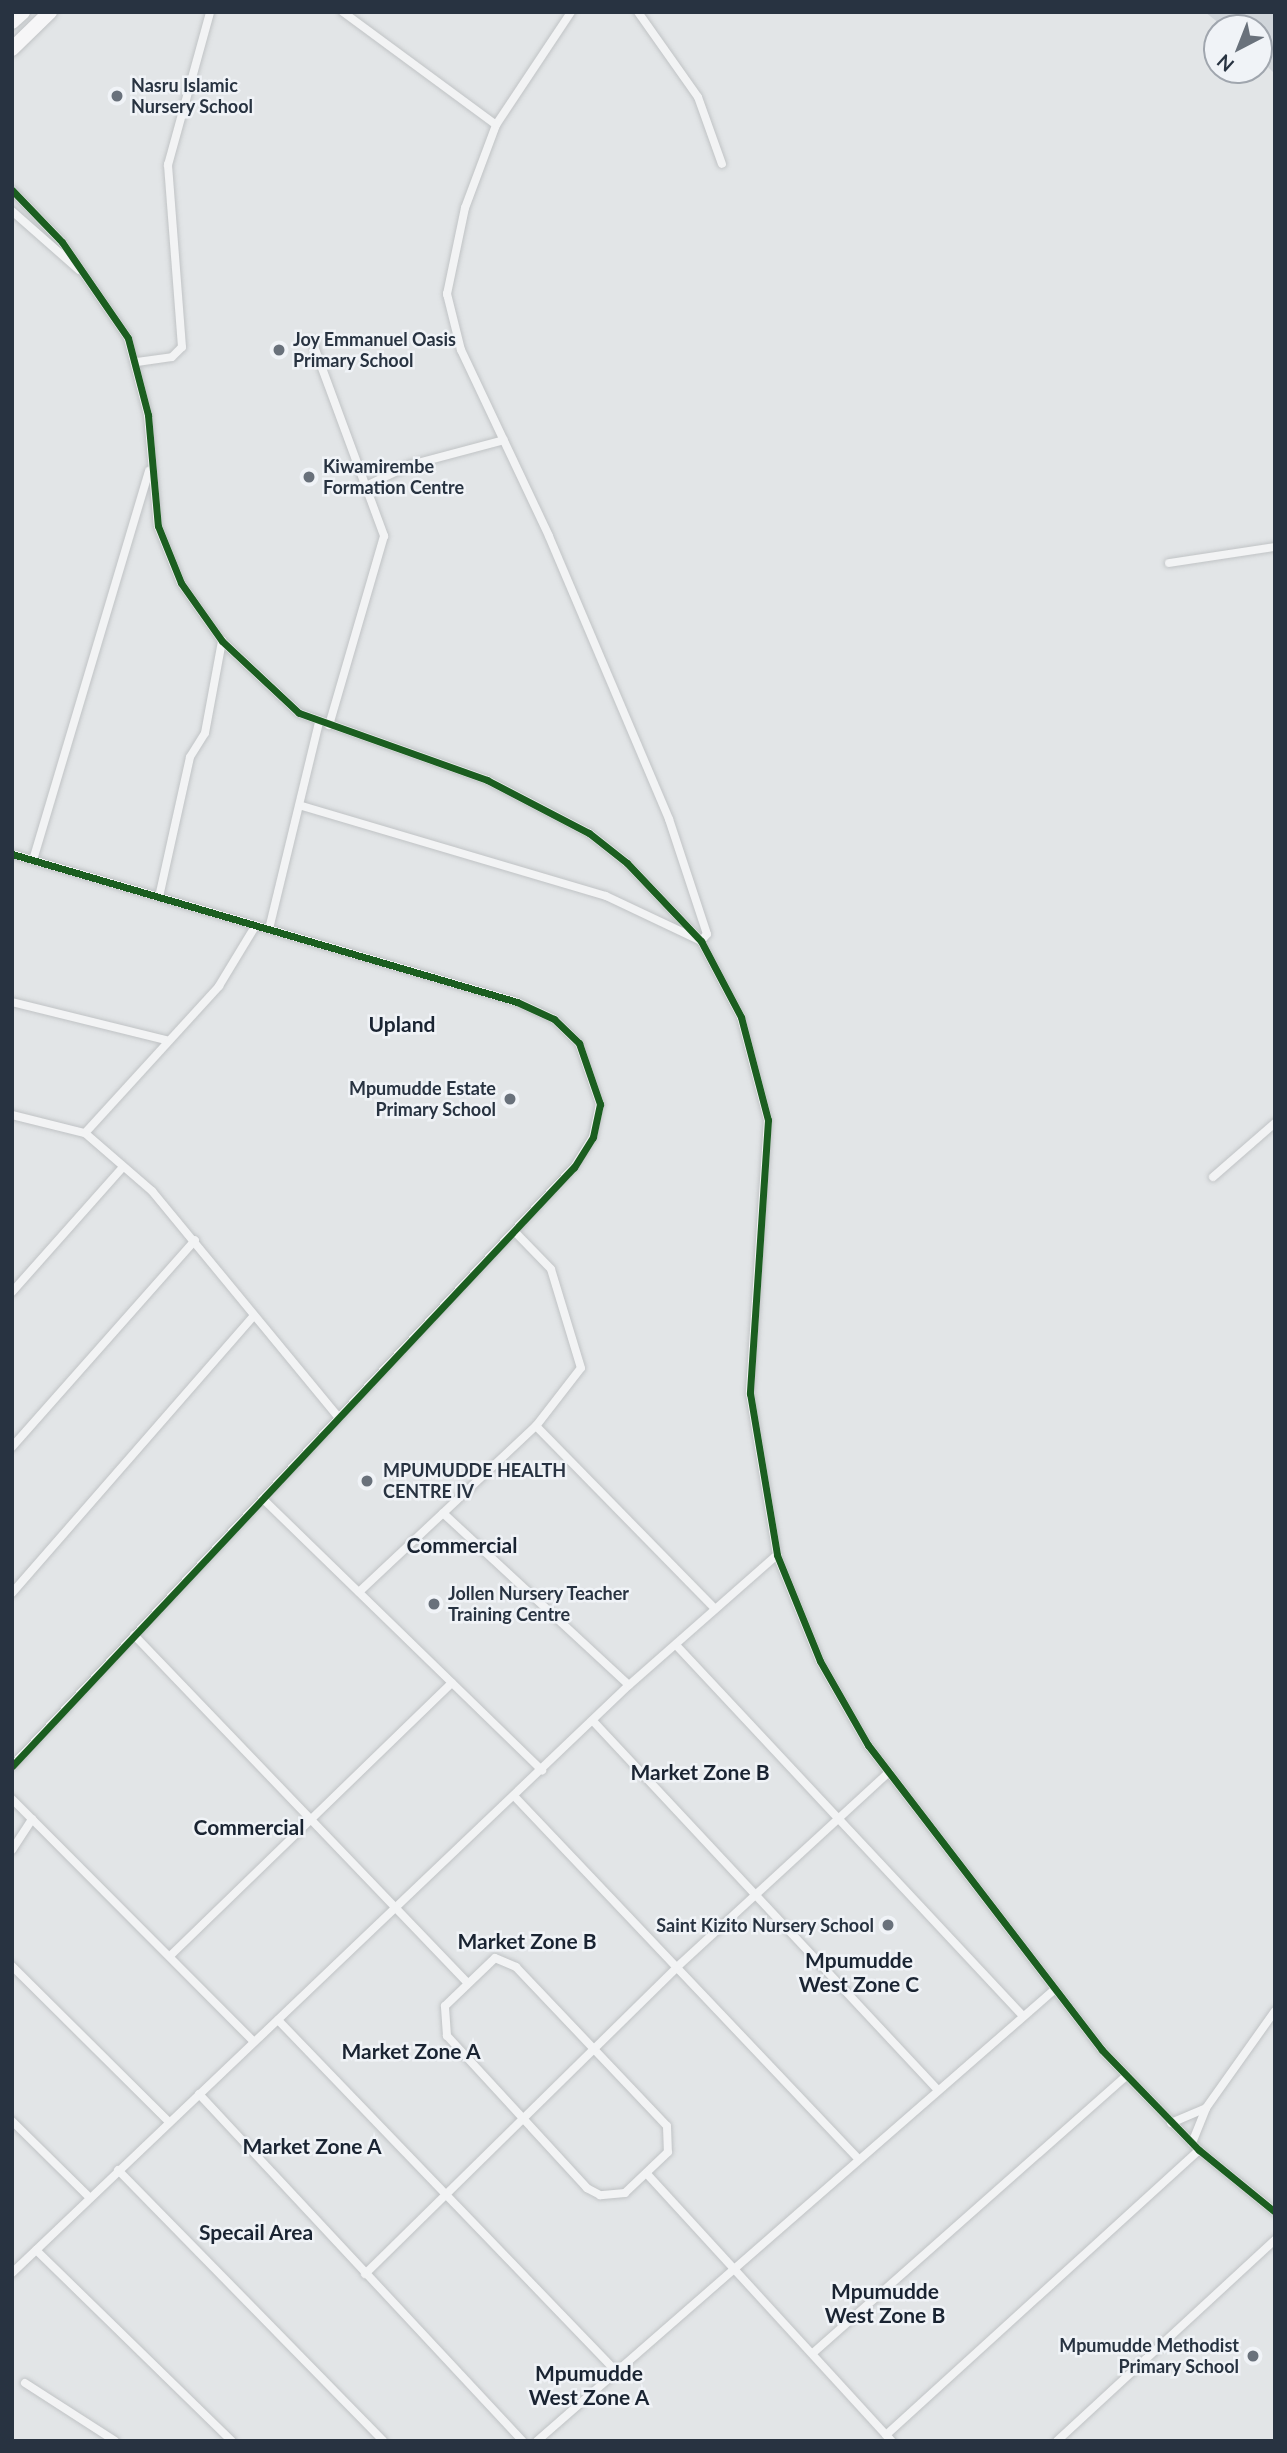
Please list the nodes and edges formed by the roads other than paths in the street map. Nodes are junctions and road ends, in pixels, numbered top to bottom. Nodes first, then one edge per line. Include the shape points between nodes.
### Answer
1 (23, 12) edge
2 (50, 12) edge
3 (210, 12) edge
4 (343, 12) edge
5 (639, 12) edge
6 (566, 14) edge
7 (12, 22) edge
8 (12, 49) edge
9 (496, 125) junction
10 (722, 164) dead end
11 (12, 190) edge
12 (12, 211) edge
13 (86, 276) junction
14 (312, 341) dead end
15 (137, 362) junction
16 (504, 440) junction
17 (150, 466) junction
18 (370, 485) junction
19 (1275, 547) edge
20 (1168, 563) dead end
21 (222, 641) junction
22 (319, 722) junction
23 (329, 724) junction
24 (302, 806) junction
25 (12, 854) edge
26 (33, 860) junction
27 (159, 897) junction
28 (256, 925) junction
29 (269, 929) junction
30 (701, 941) junction
31 (12, 1002) edge
32 (166, 1040) junction
33 (13, 1116) edge
34 (1275, 1123) edge
35 (85, 1133) junction
36 (123, 1167) junction
37 (1213, 1177) dead end
38 (515, 1232) junction
39 (195, 1240) junction
40 (12, 1292) edge
41 (253, 1317) junction
42 (339, 1418) junction
43 (536, 1426) junction
44 (12, 1447) edge
45 (264, 1500) junction
46 (443, 1513) junction
47 (776, 1555) junction
48 (12, 1592) edge
49 (359, 1592) junction
50 (715, 1609) junction
51 (134, 1635) junction
52 (676, 1645) junction
53 (452, 1683) junction
54 (629, 1685) junction
55 (593, 1721) junction
56 (12, 1766) edge
57 (542, 1770) junction
58 (889, 1772) junction
59 (515, 1797) junction
60 (12, 1800) edge
61 (32, 1819) junction
62 (311, 1819) junction
63 (838, 1819) junction
64 (12, 1850) edge
65 (755, 1897) junction
66 (398, 1908) junction
67 (171, 1955) junction
68 (12, 1966) edge
69 (677, 1967) junction
70 (466, 1981) junction
71 (1054, 1990) junction
72 (1275, 2011) edge
73 (1022, 2015) junction
74 (278, 2020) junction
75 (253, 2041) junction
76 (593, 2048) junction
77 (1125, 2077) junction
78 (936, 2088) junction
79 (199, 2094) junction
80 (1206, 2108) junction
81 (522, 2119) junction
82 (12, 2121) edge
83 (169, 2122) junction
84 (1171, 2123) junction
85 (1192, 2143) junction
86 (1199, 2150) junction
87 (859, 2159) junction
88 (118, 2170) junction
89 (647, 2174) junction
90 (445, 2194) junction
91 (89, 2197) junction
92 (1275, 2212) edge
93 (1275, 2240) edge
94 (36, 2250) junction
95 (733, 2269) junction
96 (12, 2273) edge
97 (365, 2274) junction
98 (813, 2353) junction
99 (618, 2372) junction
100 (25, 2383) dead end
101 (889, 2438) edge
102 (115, 2441) edge
103 (232, 2441) edge
104 (383, 2441) edge
105 (523, 2441) edge
106 (537, 2441) edge
107 (1057, 2441) edge

1 - 7 highway
2 - 8 highway
3 - 15 street via 168,165 182,347 172,357
4 - 9 street
5 - 10 street via 698,97
6 - 9 street
9 - 16 street via 465,208 447,294 461,350
11 - 13 street
12 - 13 street
13 - 15 street
14 - 18 street
15 - 17 street
16 - 18 street via 410,465
16 - 30 street via 669,819 707,924
17 - 21 street via 168,554
17 - 26 street
18 - 23 street via 384,536
19 - 20 street
21 - 22 street via 283,701
21 - 27 street via 205,733 190,757
22 - 23 street
22 - 24 street
23 - 30 street via 456,768 551,810 627,863
24 - 29 street
24 - 30 street via 606,896
25 - 26 street
26 - 27 street
27 - 28 street
28 - 29 street
28 - 32 street via 231,971
29 - 38 street via 517,1002 554,1019 579,1043 600,1104 593,1137
30 - 47 street via 741,1017 768,1120 750,1393
31 - 32 street
32 - 35 street
33 - 35 street
34 - 37 street
35 - 36 street
36 - 39 street
36 - 40 street
38 - 42 street
38 - 43 street via 551,1269 581,1368
39 - 41 street
39 - 44 street
41 - 42 street
41 - 48 street
42 - 45 street
43 - 46 street
43 - 50 street
45 - 49 street
45 - 51 street
46 - 49 street
46 - 54 street
47 - 50 street
47 - 58 street via 845,1709
49 - 53 street
50 - 52 street
51 - 56 street
51 - 62 street
52 - 54 street
52 - 63 street
53 - 57 street
53 - 62 street
54 - 55 street
55 - 57 street
55 - 65 street
57 - 59 street
58 - 63 street
58 - 71 street
59 - 66 street
59 - 69 street
60 - 61 street
61 - 64 street
61 - 67 street
62 - 66 street
62 - 67 street
63 - 65 street
63 - 73 street
65 - 69 street
65 - 78 street
66 - 70 street
66 - 74 street
67 - 75 street
68 - 83 street
69 - 76 street
69 - 87 street
70 - 76 street via 495,1958 505,1959
70 - 81 street via 445,2006 443,2026
71 - 73 street
71 - 77 street
72 - 80 street
73 - 78 street
74 - 75 street
74 - 90 street
75 - 79 street
76 - 81 street
76 - 89 street via 667,2126 668,2152
77 - 84 street
77 - 98 street
78 - 87 street
79 - 83 street
79 - 97 street
80 - 84 street
80 - 85 street
81 - 89 street via 600,2195 625,2193
81 - 90 street
82 - 91 street
83 - 88 street
84 - 85 street
85 - 86 street
86 - 92 street
86 - 101 street
87 - 95 street
88 - 91 street
88 - 104 street
89 - 95 street
90 - 97 street
90 - 99 street
91 - 94 street
93 - 107 street
94 - 96 street
94 - 103 street
95 - 98 street
95 - 99 street
97 - 105 street
98 - 101 street
99 - 106 street
100 - 102 street

